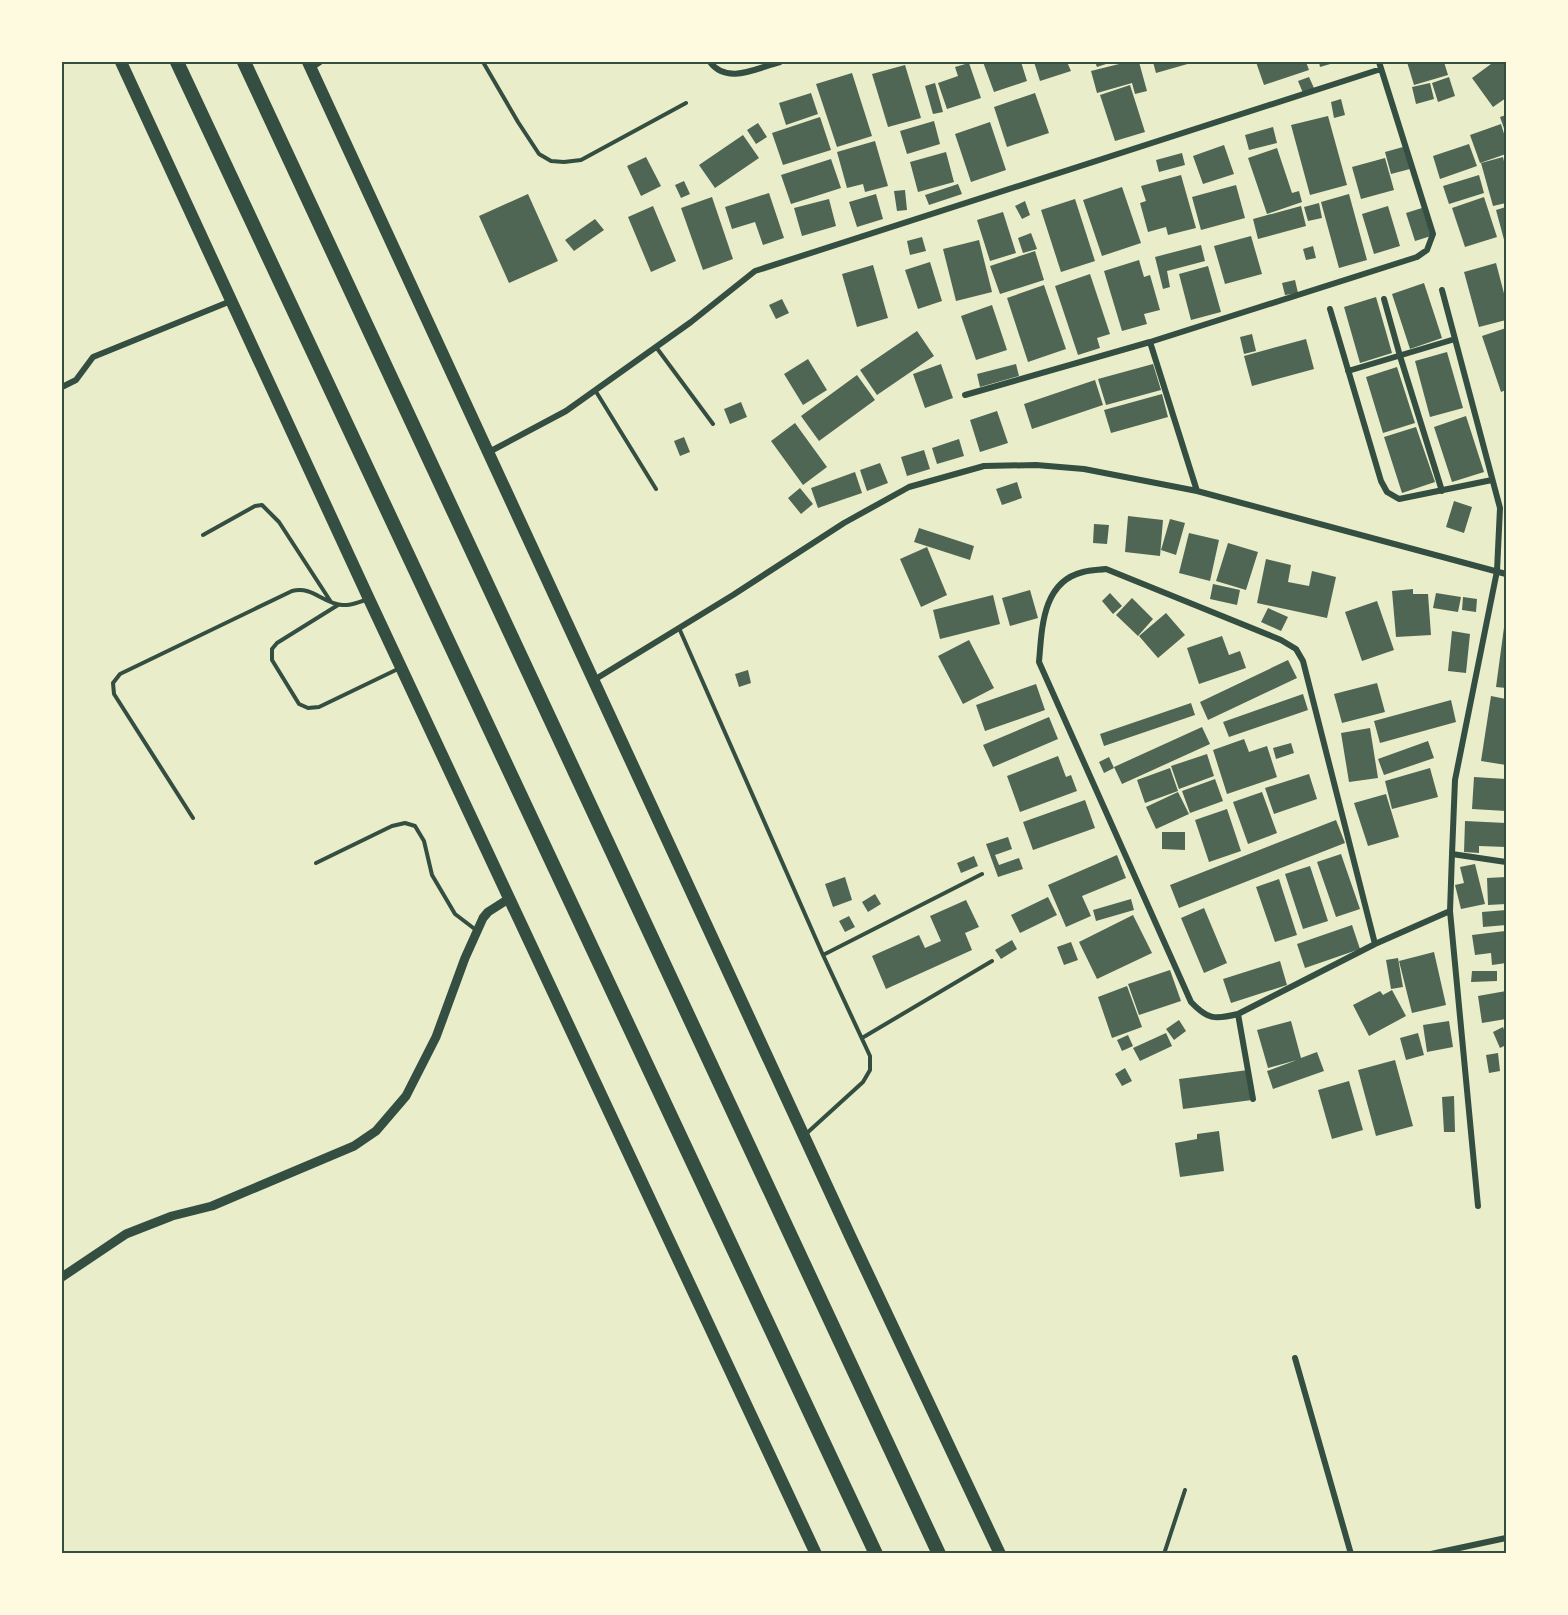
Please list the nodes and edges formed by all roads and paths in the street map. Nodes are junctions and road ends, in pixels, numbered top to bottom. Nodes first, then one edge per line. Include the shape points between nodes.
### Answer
1 (121, 62) edge
2 (177, 62) edge
3 (244, 62) edge
4 (483, 62) edge
5 (711, 62) edge
6 (780, 62) edge
7 (1379, 62) edge
8 (313, 64) edge
9 (1381, 69) junction
10 (686, 103) dead end
11 (1442, 290) dead end
12 (1384, 299) dead end
13 (231, 301) junction
14 (1330, 309) dead end
15 (1455, 339) junction
16 (1150, 342) junction
17 (656, 347) junction
18 (1400, 356) junction
19 (1348, 371) junction
20 (62, 387) edge
21 (595, 390) junction
22 (965, 395) dead end
23 (713, 424) dead end
24 (489, 452) junction
25 (1492, 480) junction
26 (656, 489) dead end
27 (1442, 490) junction
28 (1197, 491) junction
29 (203, 535) dead end
30 (1497, 571) junction
31 (1506, 574) edge
32 (369, 598) junction
33 (332, 602) junction
34 (339, 605) junction
35 (679, 628) junction
36 (402, 668) junction
37 (594, 680) junction
38 (193, 818) dead end
39 (1452, 854) junction
40 (1506, 862) edge
41 (316, 864) dead end
42 (982, 874) dead end
43 (510, 898) junction
44 (1450, 911) junction
45 (476, 931) junction
46 (1375, 944) junction
47 (823, 956) junction
48 (992, 960) dead end
49 (1238, 1014) junction
50 (862, 1038) junction
51 (1253, 1100) dead end
52 (804, 1136) junction
53 (1478, 1206) dead end
54 (62, 1277) edge
55 (1295, 1358) dead end
56 (1185, 1490) dead end
57 (1506, 1538) edge
58 (816, 1554) edge
59 (876, 1554) edge
60 (939, 1554) edge
61 (1000, 1554) edge
62 (1164, 1554) edge
63 (1351, 1554) edge
64 (1431, 1554) edge

1 - 13 highway
2 - 59 highway
3 - 60 highway
4 - 10 lane via 539,154 551,160 581,160
5 - 6 street via 731,75
7 - 9 street
8 - 24 highway
9 - 16 street via 1433,234 1428,250 1417,257
9 - 17 street via 755,271
11 - 15 street
12 - 18 street
13 - 20 street via 93,357 76,380
13 - 32 highway
14 - 19 street
15 - 18 street
15 - 25 street
16 - 22 street
16 - 28 street
17 - 21 street
17 - 23 lane
18 - 19 street
18 - 27 street
19 - 27 street via 1387,492 1399,499
21 - 24 street via 566,411
21 - 26 lane
24 - 37 highway
25 - 27 street
25 - 30 street via 1500,508
28 - 30 street
28 - 35 street via 1072,468 984,466 909,487 844,523
29 - 33 lane via 262,505 279,522
30 - 31 street
30 - 39 street via 1455,780
32 - 34 lane
32 - 36 highway
33 - 34 lane
33 - 38 lane via 309,591 292,591 120,674 114,683 114,694
34 - 36 lane via 277,643 272,650 272,660 299,704 308,708 319,706
35 - 37 street
35 - 47 lane
36 - 43 highway
37 - 52 highway
39 - 40 street
39 - 44 street
41 - 45 lane via 392,826 416,826 432,874 455,914
42 - 47 lane
43 - 45 street via 488,912
43 - 58 highway
44 - 46 street
44 - 53 street
45 - 54 street via 436,1037 406,1096 376,1131 354,1146 212,1206 126,1234
46 - 49 street
46 - 49 street via 1303,661 1296,649 1106,569 1081,572 1060,584 1047,603 1039,662 1191,1002 1204,1016 1222,1018
47 - 50 lane
48 - 50 lane
49 - 51 street
50 - 52 lane via 870,1056 870,1070 863,1082
52 - 61 highway
55 - 63 street
56 - 62 lane
57 - 64 street

